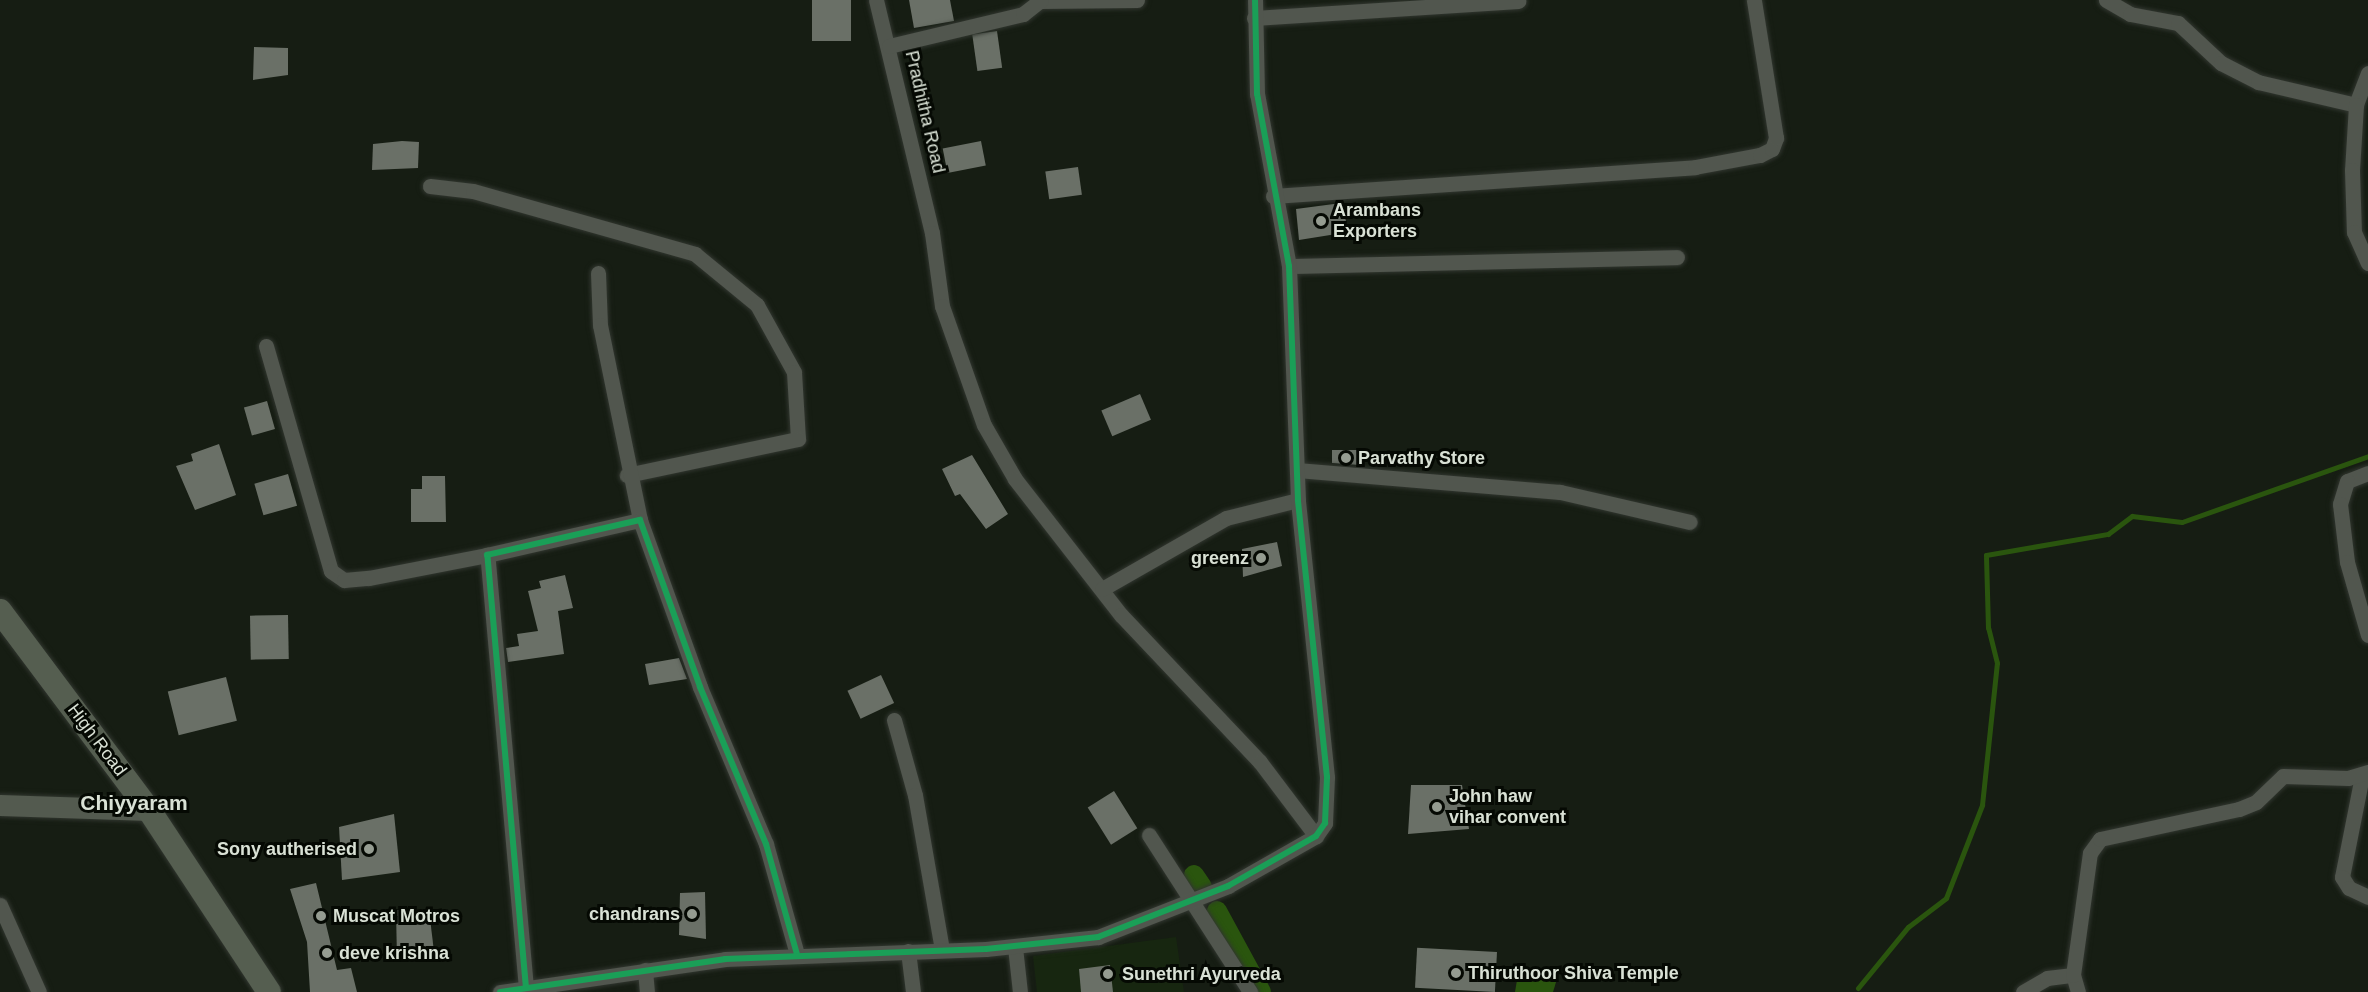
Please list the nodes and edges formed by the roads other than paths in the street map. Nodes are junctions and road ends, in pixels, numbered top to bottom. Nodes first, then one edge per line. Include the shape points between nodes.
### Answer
1 (876, 0) edge
2 (1137, 0) edge
3 (1255, 0) edge
4 (1754, 0) edge
5 (2106, 0) edge
6 (1040, 1) edge
7 (1518, 2) dead end
8 (1254, 18) junction
9 (889, 45) junction
10 (2368, 73) edge
11 (2356, 105) junction
12 (430, 186) dead end
13 (1273, 196) junction
14 (1677, 257) dead end
15 (2368, 263) edge
16 (1289, 266) junction
17 (598, 273) dead end
18 (266, 346) dead end
19 (1297, 470) junction
20 (2368, 473) edge
21 (627, 475) junction
22 (1298, 500) junction
23 (640, 520) junction
24 (1690, 522) dead end
25 (487, 555) junction
26 (1102, 589) junction
27 (0, 610) edge
28 (2368, 635) edge
29 (894, 720) dead end
30 (2365, 774) edge
31 (0, 805) edge
32 (149, 810) junction
33 (1149, 835) dead end
34 (1316, 836) junction
35 (2368, 897) edge
36 (1196, 902) junction
37 (0, 905) edge
38 (1015, 947) junction
39 (942, 950) junction
40 (908, 951) junction
41 (797, 954) junction
42 (645, 970) junction
43 (2073, 975) junction
44 (526, 988) junction
45 (39, 992) edge
46 (269, 992) edge
47 (500, 992) edge
48 (647, 992) edge
49 (913, 992) edge
50 (1020, 992) edge
51 (1250, 992) edge
52 (2023, 992) edge
53 (2078, 992) edge

1 - 9 street, Pradhitha Road
2 - 6 street
3 - 8 street
4 - 13 street via 1776,138 1772,149 1760,155 1695,167
5 - 11 street via 2130,14 2178,23 2221,63 2258,82
6 - 9 street via 1023,14
7 - 8 street
8 - 13 street via 1257,94
9 - 26 street, Pradhitha Road via 932,233 942,306 984,425 1015,479
10 - 11 street
11 - 15 street via 2354,232
12 - 21 street via 473,191 695,254 757,305 794,372 798,439
13 - 16 street
14 - 16 street
16 - 19 street
17 - 21 street via 600,326
18 - 25 street via 331,571 344,580 369,578
19 - 22 street
19 - 24 street via 1560,492
20 - 28 street via 2347,481 2340,504 2347,562
21 - 23 street
22 - 26 street via 1226,518
22 - 34 street via 1328,793 1325,823
23 - 25 street
23 - 41 street via 700,687 766,844
25 - 44 street
26 - 34 street, Pradhitha Road via 1260,762
27 - 32 main road, High Road
29 - 39 street via 924,835
30 - 35 street via 2342,877 2349,888
30 - 43 street via 2283,776 2256,802 2239,809 2100,839 2090,853
31 - 32 main road
32 - 46 main road, High Road
33 - 36 street
34 - 36 street
36 - 38 street via 1119,932
36 - 51 street
37 - 45 street
38 - 39 street
38 - 50 street
39 - 40 street
40 - 41 street
40 - 49 street
41 - 42 street
42 - 44 street
42 - 48 street
43 - 52 street via 2047,978
43 - 53 street
44 - 47 street

